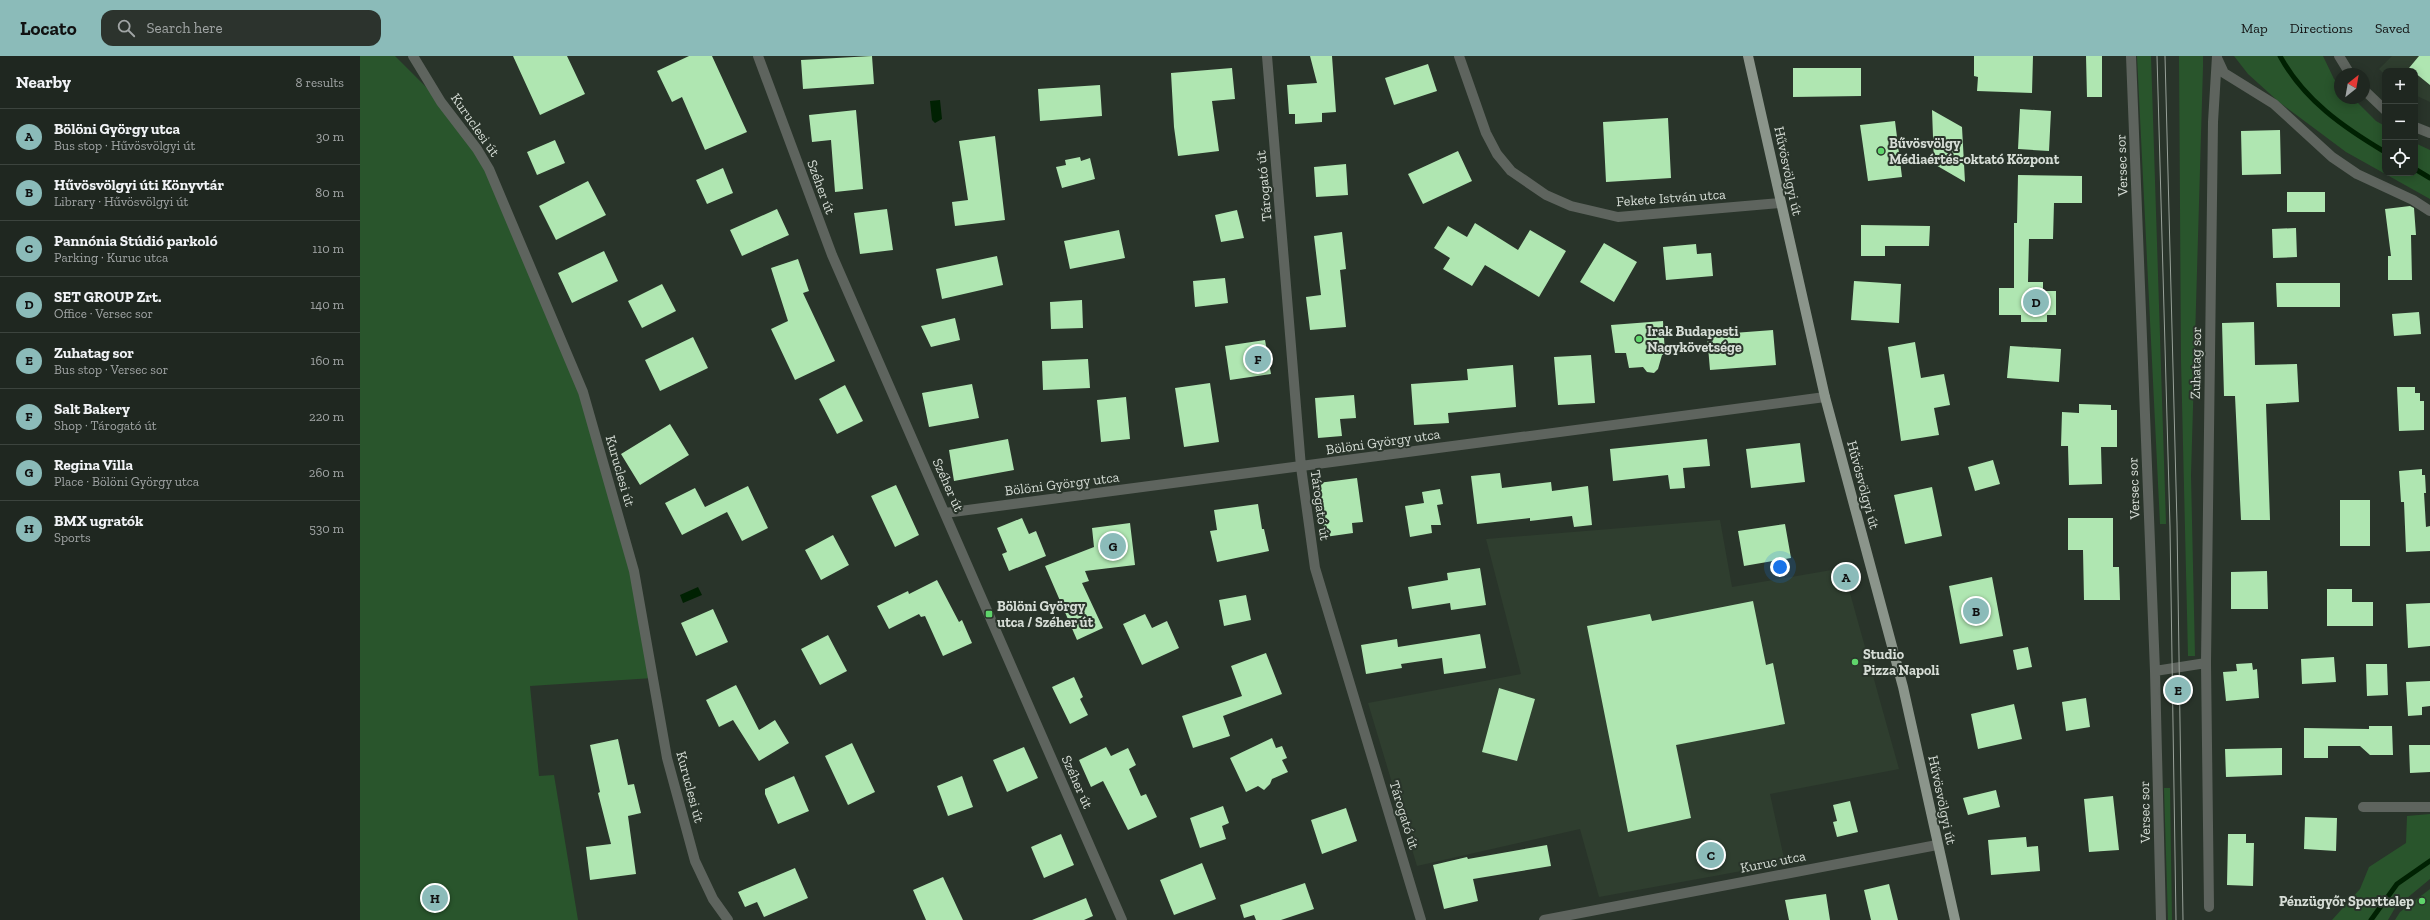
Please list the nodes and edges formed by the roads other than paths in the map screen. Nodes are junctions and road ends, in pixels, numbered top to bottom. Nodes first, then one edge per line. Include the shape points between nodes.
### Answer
1 (413, 56) edge
2 (758, 56) edge
3 (1268, 56) edge
4 (1459, 56) edge
5 (1748, 56) edge
6 (2131, 56) edge
7 (2339, 56) edge
8 (2217, 58) edge
9 (2346, 68) edge
10 (2370, 96) edge
11 (2382, 107) edge
12 (2418, 128) edge
13 (2430, 133) edge
14 (1780, 204) junction
15 (2430, 211) edge
16 (1825, 397) junction
17 (1300, 467) junction
18 (945, 513) junction
19 (2206, 664) junction
20 (2155, 671) junction
21 (2364, 807) dead end
22 (2430, 807) edge
23 (1937, 845) junction
24 (2209, 906) dead end
25 (728, 920) edge
26 (1122, 920) edge
27 (1421, 920) edge
28 (1544, 920) edge
29 (1955, 920) edge
30 (2161, 920) edge

1 - 25 street, Kuruclesi út via 441,102 477,149 488,170 583,392 634,571 667,758 691,847 713,899
2 - 18 street, Széher út via 832,255
3 - 17 street, Tárogató út
4 - 14 street, Fekete István utca via 1486,133 1497,154 1511,171 1546,196 1571,206 1618,217
5 - 14 main road, Hűvösvölgyi út
6 - 20 street, Versec sor
7 - 9 street
8 - 15 street, Zuhatag sor via 2224,73 2274,104 2332,157 2357,174 2413,200
8 - 19 street, Zuhatag sor via 2213,122
10 - 11 street
12 - 13 street
14 - 16 main road, Hűvösvölgyi út
16 - 17 street, Bölöni György utca
16 - 23 main road, Hűvösvölgyi út via 1903,687
17 - 18 street, Bölöni György utca
17 - 27 street, Tárogató út via 1315,568
18 - 26 street, Széher út
19 - 20 street
19 - 24 street, Zuhatag sor
20 - 30 street, Versec sor
21 - 22 street
23 - 28 street, Kuruc utca
23 - 29 main road, Hűvösvölgyi út

